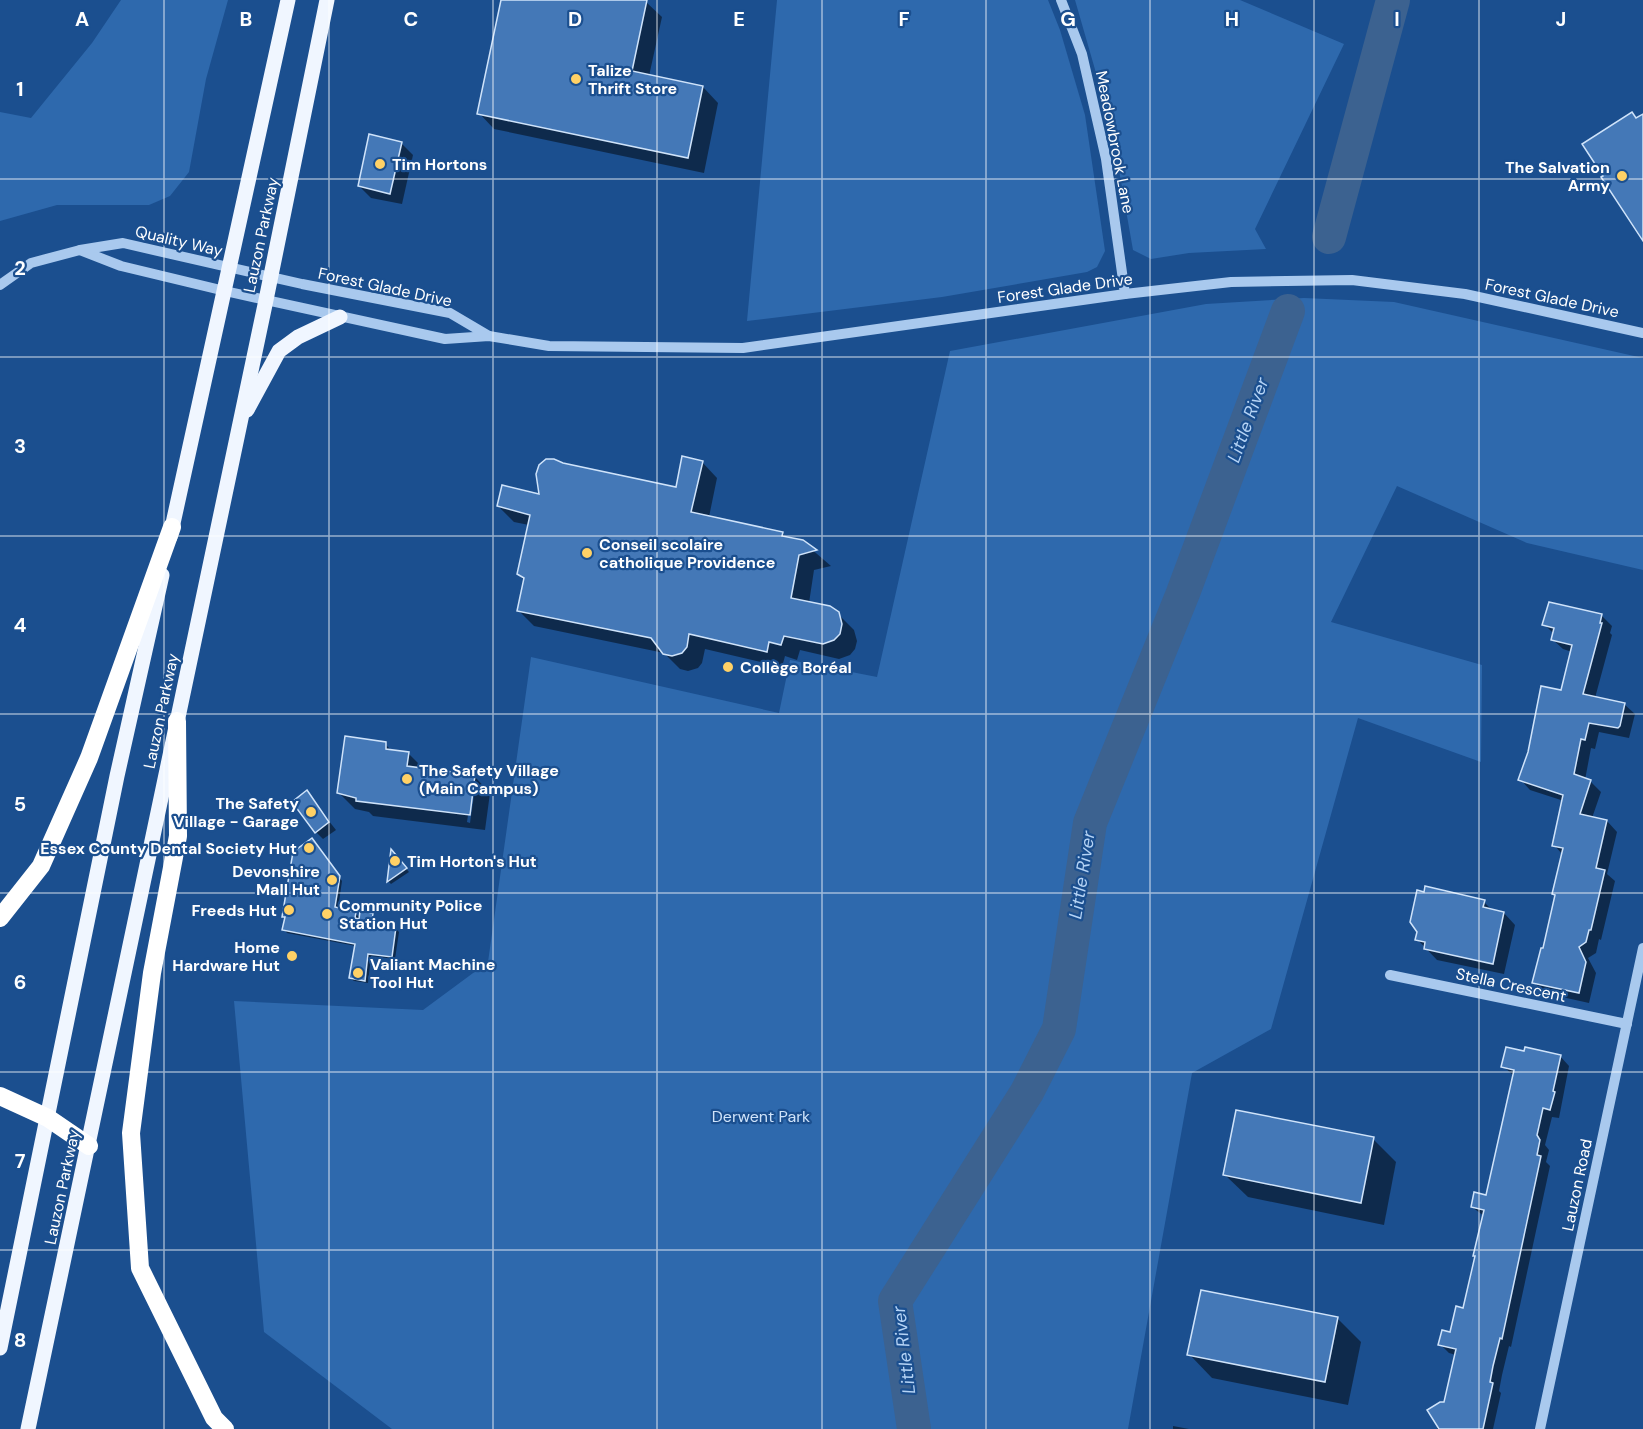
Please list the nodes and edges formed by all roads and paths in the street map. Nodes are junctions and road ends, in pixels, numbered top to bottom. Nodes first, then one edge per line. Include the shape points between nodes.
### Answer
1 (288, 0) edge
2 (327, 0) edge
3 (1061, 0) edge
4 (80, 250) junction
5 (231, 267) junction
6 (271, 277) junction
7 (0, 285) edge
8 (225, 291) junction
9 (1125, 294) junction
10 (266, 300) junction
11 (340, 317) junction
12 (1643, 333) edge
13 (489, 336) junction
14 (239, 426) junction
15 (172, 527) junction
16 (177, 721) junction
17 (0, 918) edge
18 (1643, 948) edge
19 (1390, 975) dead end
20 (1627, 1024) junction
21 (0, 1096) edge
22 (48, 1118) junction
23 (89, 1146) junction
24 (0, 1347) edge
25 (28, 1429) edge
26 (225, 1429) edge
27 (1540, 1429) edge

1 - 5 main road, Lauzon Parkway
2 - 6 main road, Lauzon Parkway
3 - 9 street, Meadowbrook Lane via 1082,54 1106,159
4 - 5 street, Quality Way via 123,243
4 - 7 street, Quality Way via 31,263
4 - 8 street via 121,266
5 - 6 street, Quality Way
5 - 8 main road, Lauzon Parkway
6 - 10 main road, Lauzon Parkway
6 - 13 street, Forest Glade Drive via 450,313
8 - 10 street
8 - 15 main road, Lauzon Parkway
9 - 12 street, Forest Glade Drive via 1231,282 1352,280 1465,294
9 - 13 street, Forest Glade Drive via 743,348 549,346
10 - 11 street, Forest Glade Drive
10 - 14 main road, Lauzon Parkway
11 - 13 street, Forest Glade Drive via 445,339
11 - 14 main road via 279,351
14 - 16 main road, Lauzon Parkway
15 - 17 highway via 89,758 40,866
15 - 22 main road, Lauzon Parkway
16 - 23 main road, Lauzon Parkway
16 - 26 highway via 178,836 152,973 131,1132 140,1268 214,1418
18 - 20 street, Lauzon Road
19 - 20 street, Stella Crescent
20 - 27 street, Lauzon Road
21 - 22 highway
22 - 23 highway
22 - 24 main road, Lauzon Parkway
23 - 25 main road, Lauzon Parkway

